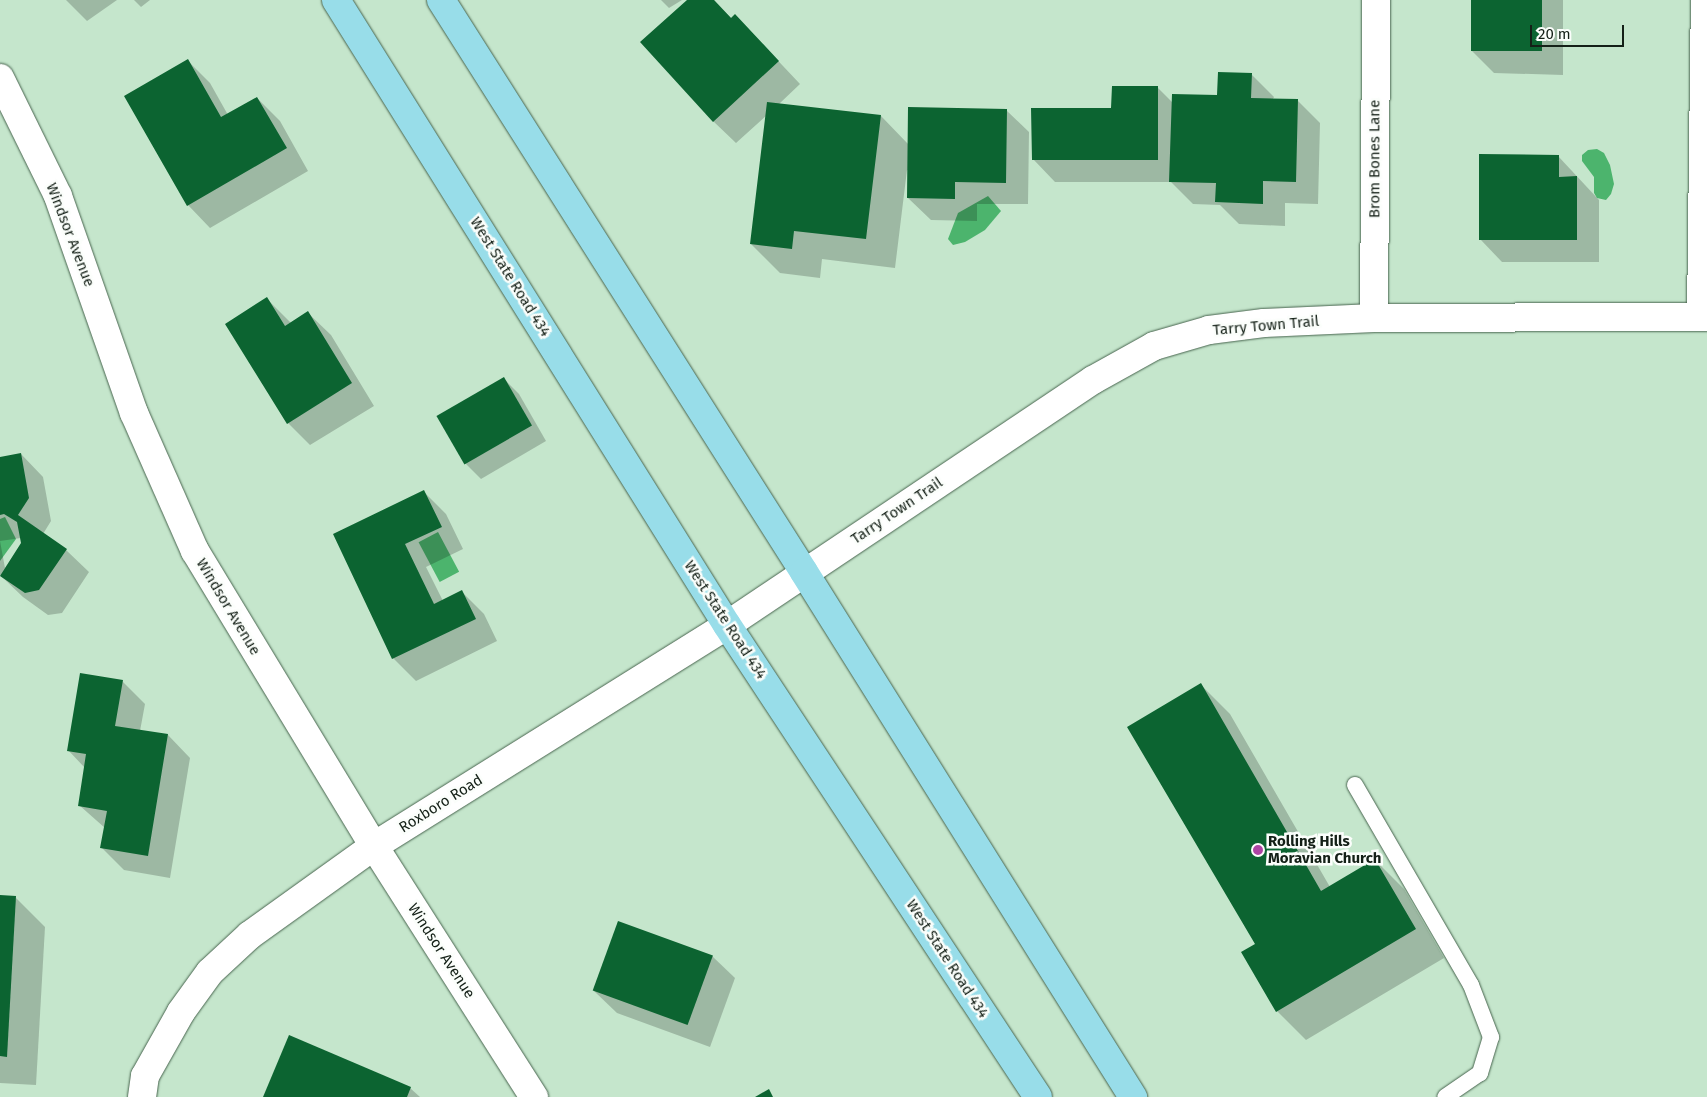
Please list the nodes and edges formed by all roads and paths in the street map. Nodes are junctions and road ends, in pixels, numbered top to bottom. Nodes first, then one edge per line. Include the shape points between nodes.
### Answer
1 (336, 0) edge
2 (441, 0) edge
3 (1376, 0) edge
4 (1705, 0) edge
5 (0, 78) edge
6 (1704, 317) edge
7 (1374, 318) junction
8 (804, 572) junction
9 (727, 624) junction
10 (1355, 785) dead end
11 (374, 846) junction
12 (142, 1097) edge
13 (534, 1097) edge
14 (1038, 1097) edge
15 (1133, 1097) edge
16 (1445, 1097) edge

1 - 9 main road, West State Road 434
2 - 8 main road
3 - 7 street, Brom Bones Lane
4 - 6 street
5 - 11 street, Windsor Avenue via 58,196 134,413 195,551
6 - 7 street, Tarry Town Trail
7 - 8 street, Tarry Town Trail via 1264,323 1209,330 1154,346 1093,380
8 - 9 street, Roxboro Road
8 - 15 main road
9 - 11 street, Roxboro Road
9 - 14 main road, West State Road 434
10 - 16 lane via 1471,985 1491,1037 1480,1073
11 - 12 street, Roxboro Road via 250,935 210,972 181,1012 145,1076
11 - 13 street, Windsor Avenue

